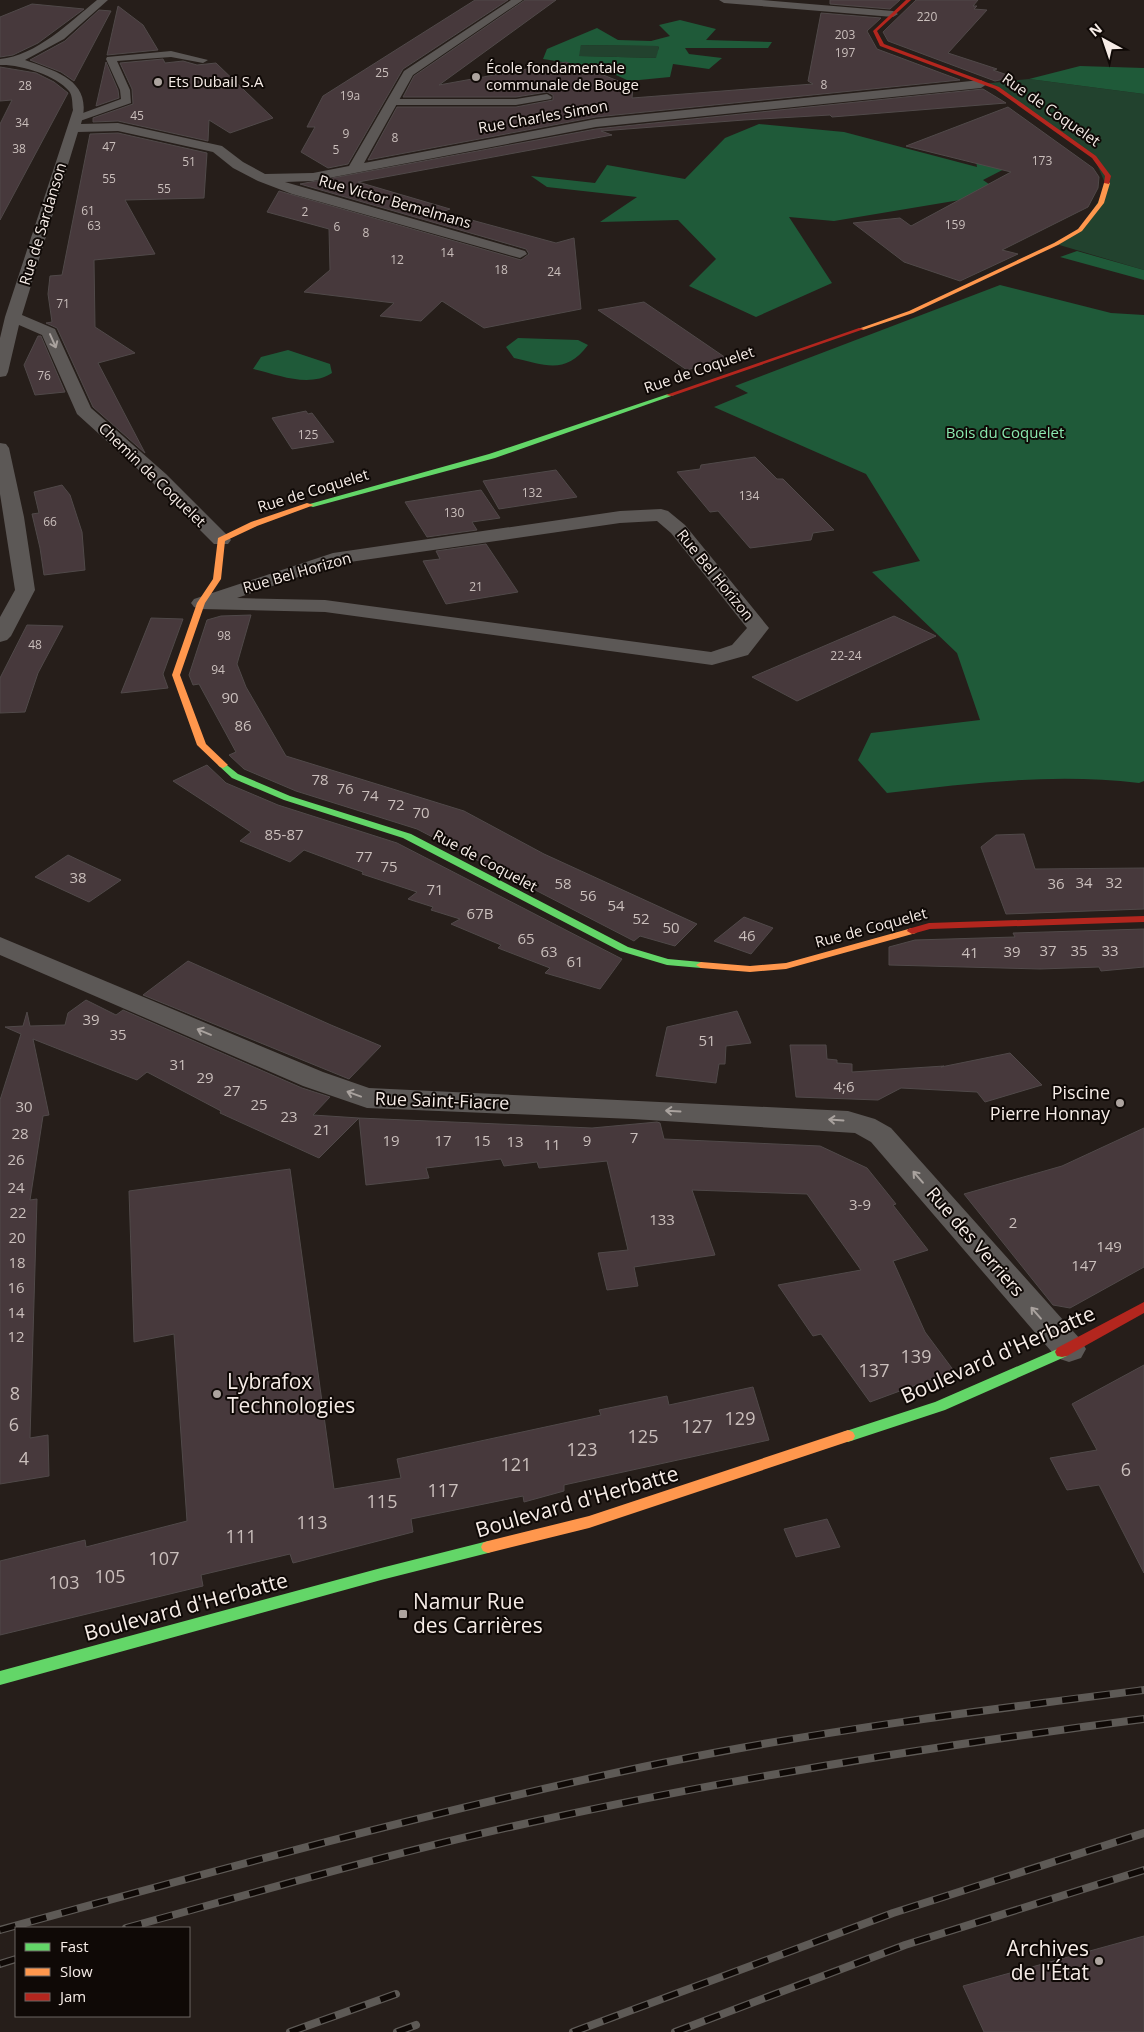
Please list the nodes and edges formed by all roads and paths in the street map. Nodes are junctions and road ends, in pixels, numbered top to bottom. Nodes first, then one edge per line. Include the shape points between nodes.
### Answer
1 (103, 0) edge
2 (518, 0) edge
3 (724, 0) edge
4 (909, 0) edge
5 (893, 14) junction
6 (16, 60) junction
7 (203, 60) dead end
8 (0, 62) edge
9 (981, 84) junction
10 (547, 97) dead end
11 (392, 102) junction
12 (74, 123) junction
13 (354, 169) junction
14 (263, 178) junction
15 (520, 254) dead end
16 (14, 317) junction
17 (0, 372) edge
18 (0, 448) edge
19 (221, 540) junction
20 (201, 603) junction
21 (0, 636) edge
22 (1144, 919) edge
23 (0, 945) edge
24 (881, 1135) joint
25 (1144, 1307) edge
26 (1069, 1349) junction
27 (0, 1678) edge

1 - 6 street via 60,37
2 - 11 street via 408,73
3 - 5 street
4 - 5 street, Rue de Coquelet
5 - 9 street, Rue de Coquelet via 875,31 882,45
6 - 8 street, Rue de Sardanson
6 - 12 street, Rue de Sardanson via 47,72 73,88 79,110
7 - 12 lane via 171,54 111,59 127,101
9 - 13 street, Rue Charles Simon via 632,118
9 - 19 street, Rue de Coquelet via 997,88 1094,157 1108,176 1101,203 1080,230 911,312 582,427 492,456 305,506
10 - 11 lane via 516,102
11 - 13 street
12 - 14 street, Rue Victor Bemelmans via 118,126 217,149
12 - 16 street, Rue de Sardanson
13 - 14 street, Rue Charles Simon via 313,177
14 - 15 street, Rue Victor Bemelmans via 351,208
16 - 17 street, Rue de Sardanson
16 -> 19 street, Chemin de Coquelet via 49,332 84,410
18 - 21 street via 25,590
19 - 20 street, Rue de Coquelet via 217,579
20 - 20 street, Rue Bel Horizon via 325,606 712,658 740,650 758,628 678,529 661,515 610,519 333,559
20 - 22 street, Rue de Coquelet via 176,675 202,745 235,776 287,798 407,836 624,949 666,962 750,969 786,966 929,926
24 -> 23 street, Rue Saint-Fiacre via 848,1121 367,1098
26 -> 24 street, Rue des Verriers
25 - 26 street, Boulevard d'Herbatte
26 - 27 street, Boulevard d'Herbatte via 940,1406 589,1522 381,1574

